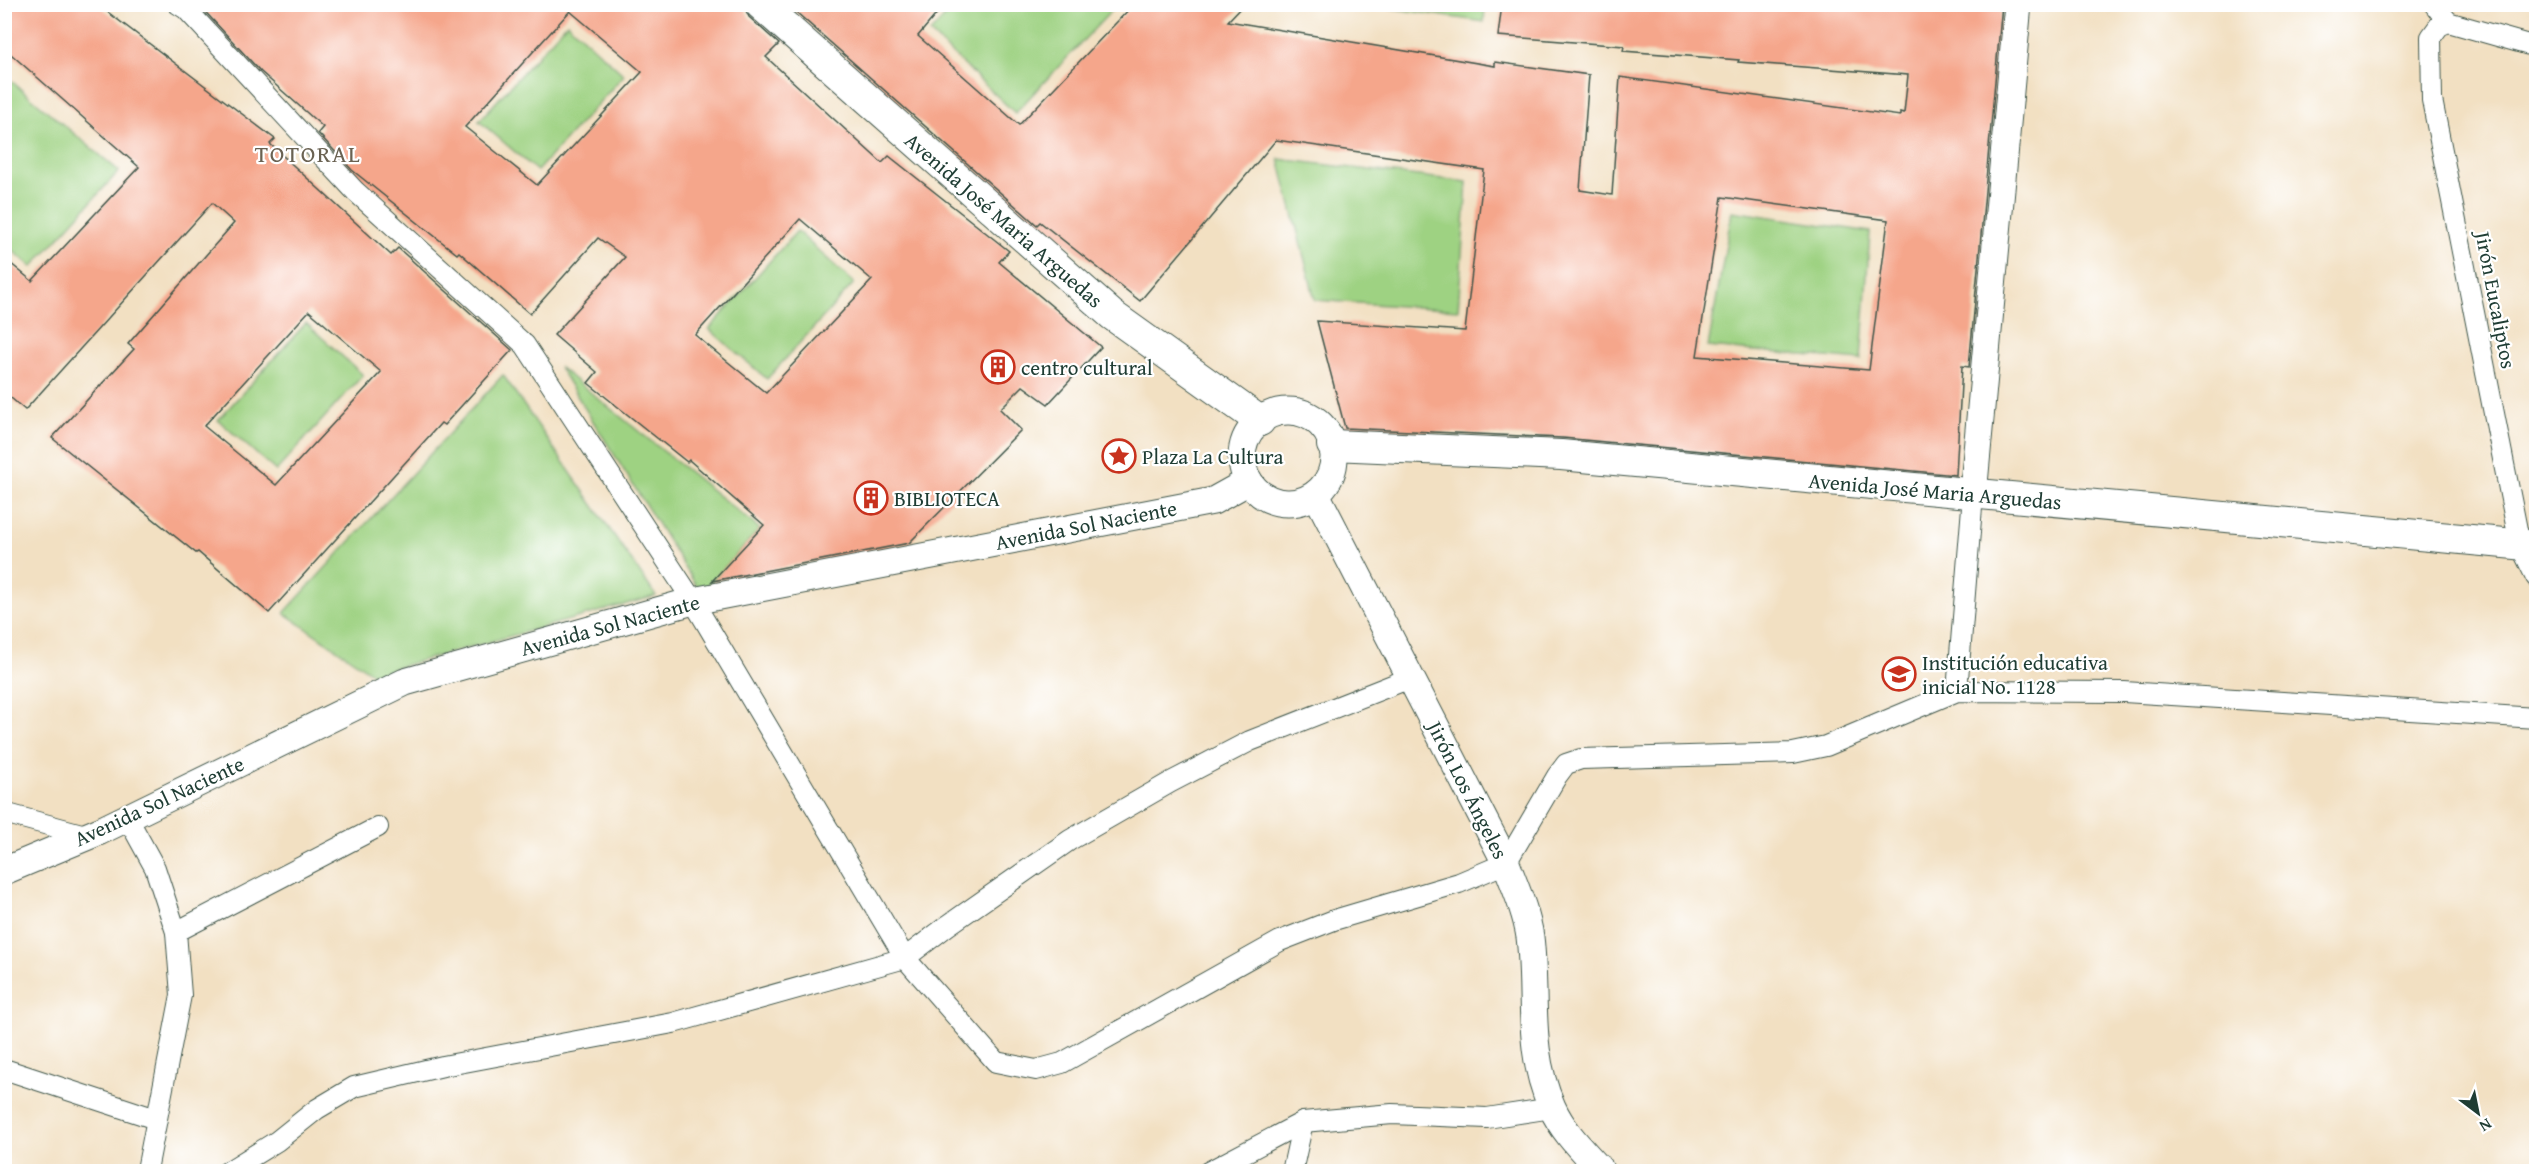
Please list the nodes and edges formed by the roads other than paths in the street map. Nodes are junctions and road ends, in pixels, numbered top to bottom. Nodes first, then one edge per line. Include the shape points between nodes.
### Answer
1 (178, 4) edge
2 (760, 4) edge
3 (2019, 4) edge
4 (2434, 4) edge
5 (2448, 22) junction
6 (2536, 47) edge
7 (1260, 421) junction
8 (1332, 445) junction
9 (1249, 482) junction
10 (1316, 494) junction
11 (1974, 495) junction
12 (2528, 546) edge
13 (2536, 577) edge
14 (693, 601) junction
15 (1410, 678) junction
16 (1957, 691) junction
17 (2536, 718) edge
18 (4, 813) edge
19 (127, 818) junction
20 (378, 827) dead end
21 (88, 836) junction
22 (1506, 863) junction
23 (4, 871) edge
24 (176, 932) junction
25 (905, 958) junction
26 (4, 1069) edge
27 (1552, 1108) junction
28 (156, 1119) junction
29 (1302, 1122) junction
30 (149, 1172) edge
31 (227, 1172) edge
32 (1208, 1172) edge
33 (1292, 1172) edge
34 (1602, 1172) edge

1 - 14 street via 355,191 525,345
2 - 7 main road, Avenida José Maria Arguedas via 1112,315
3 - 11 street
4 - 5 street
5 - 6 street
5 - 12 street, Jirón Eucaliptos via 2431,37 2432,100
7 - 8 street via 1288,411 1303,413 1321,426
7 - 9 street via 1244,443 1243,469
8 - 10 street via 1332,472
8 - 11 main road, Avenida José Maria Arguedas via 1561,455
9 - 10 street via 1259,493 1280,502 1302,501
9 - 14 street, Avenida Sol Naciente via 1213,501
10 - 15 street, Jirón Los Ángeles
11 - 12 main road, Avenida José Maria Arguedas
11 - 16 street
12 - 13 street, Jirón Eucaliptos
14 - 19 street, Avenida Sol Naciente via 405,682
14 - 25 street
15 - 22 street, Jirón Los Ángeles
15 - 25 street via 1250,741 1171,782 1070,840
16 - 17 street via 2124,692
16 - 22 street via 1827,746 1793,753 1573,761 1557,776
18 - 21 street
19 - 21 street, Avenida Sol Naciente
19 - 24 street via 155,868
20 - 24 street
21 - 23 street, Avenida Sol Naciente
22 - 25 street via 1459,883 1334,920 1280,941 1062,1064 1036,1070 996,1062
22 - 27 street, Jirón Los Ángeles via 1530,936 1535,1054
24 - 28 street via 181,995
25 - 31 street via 673,1023 354,1087
26 - 28 street
27 - 29 street via 1487,1118 1392,1114
27 - 34 street, Jirón Los Ángeles
28 - 30 street
29 - 32 street
29 - 33 street

